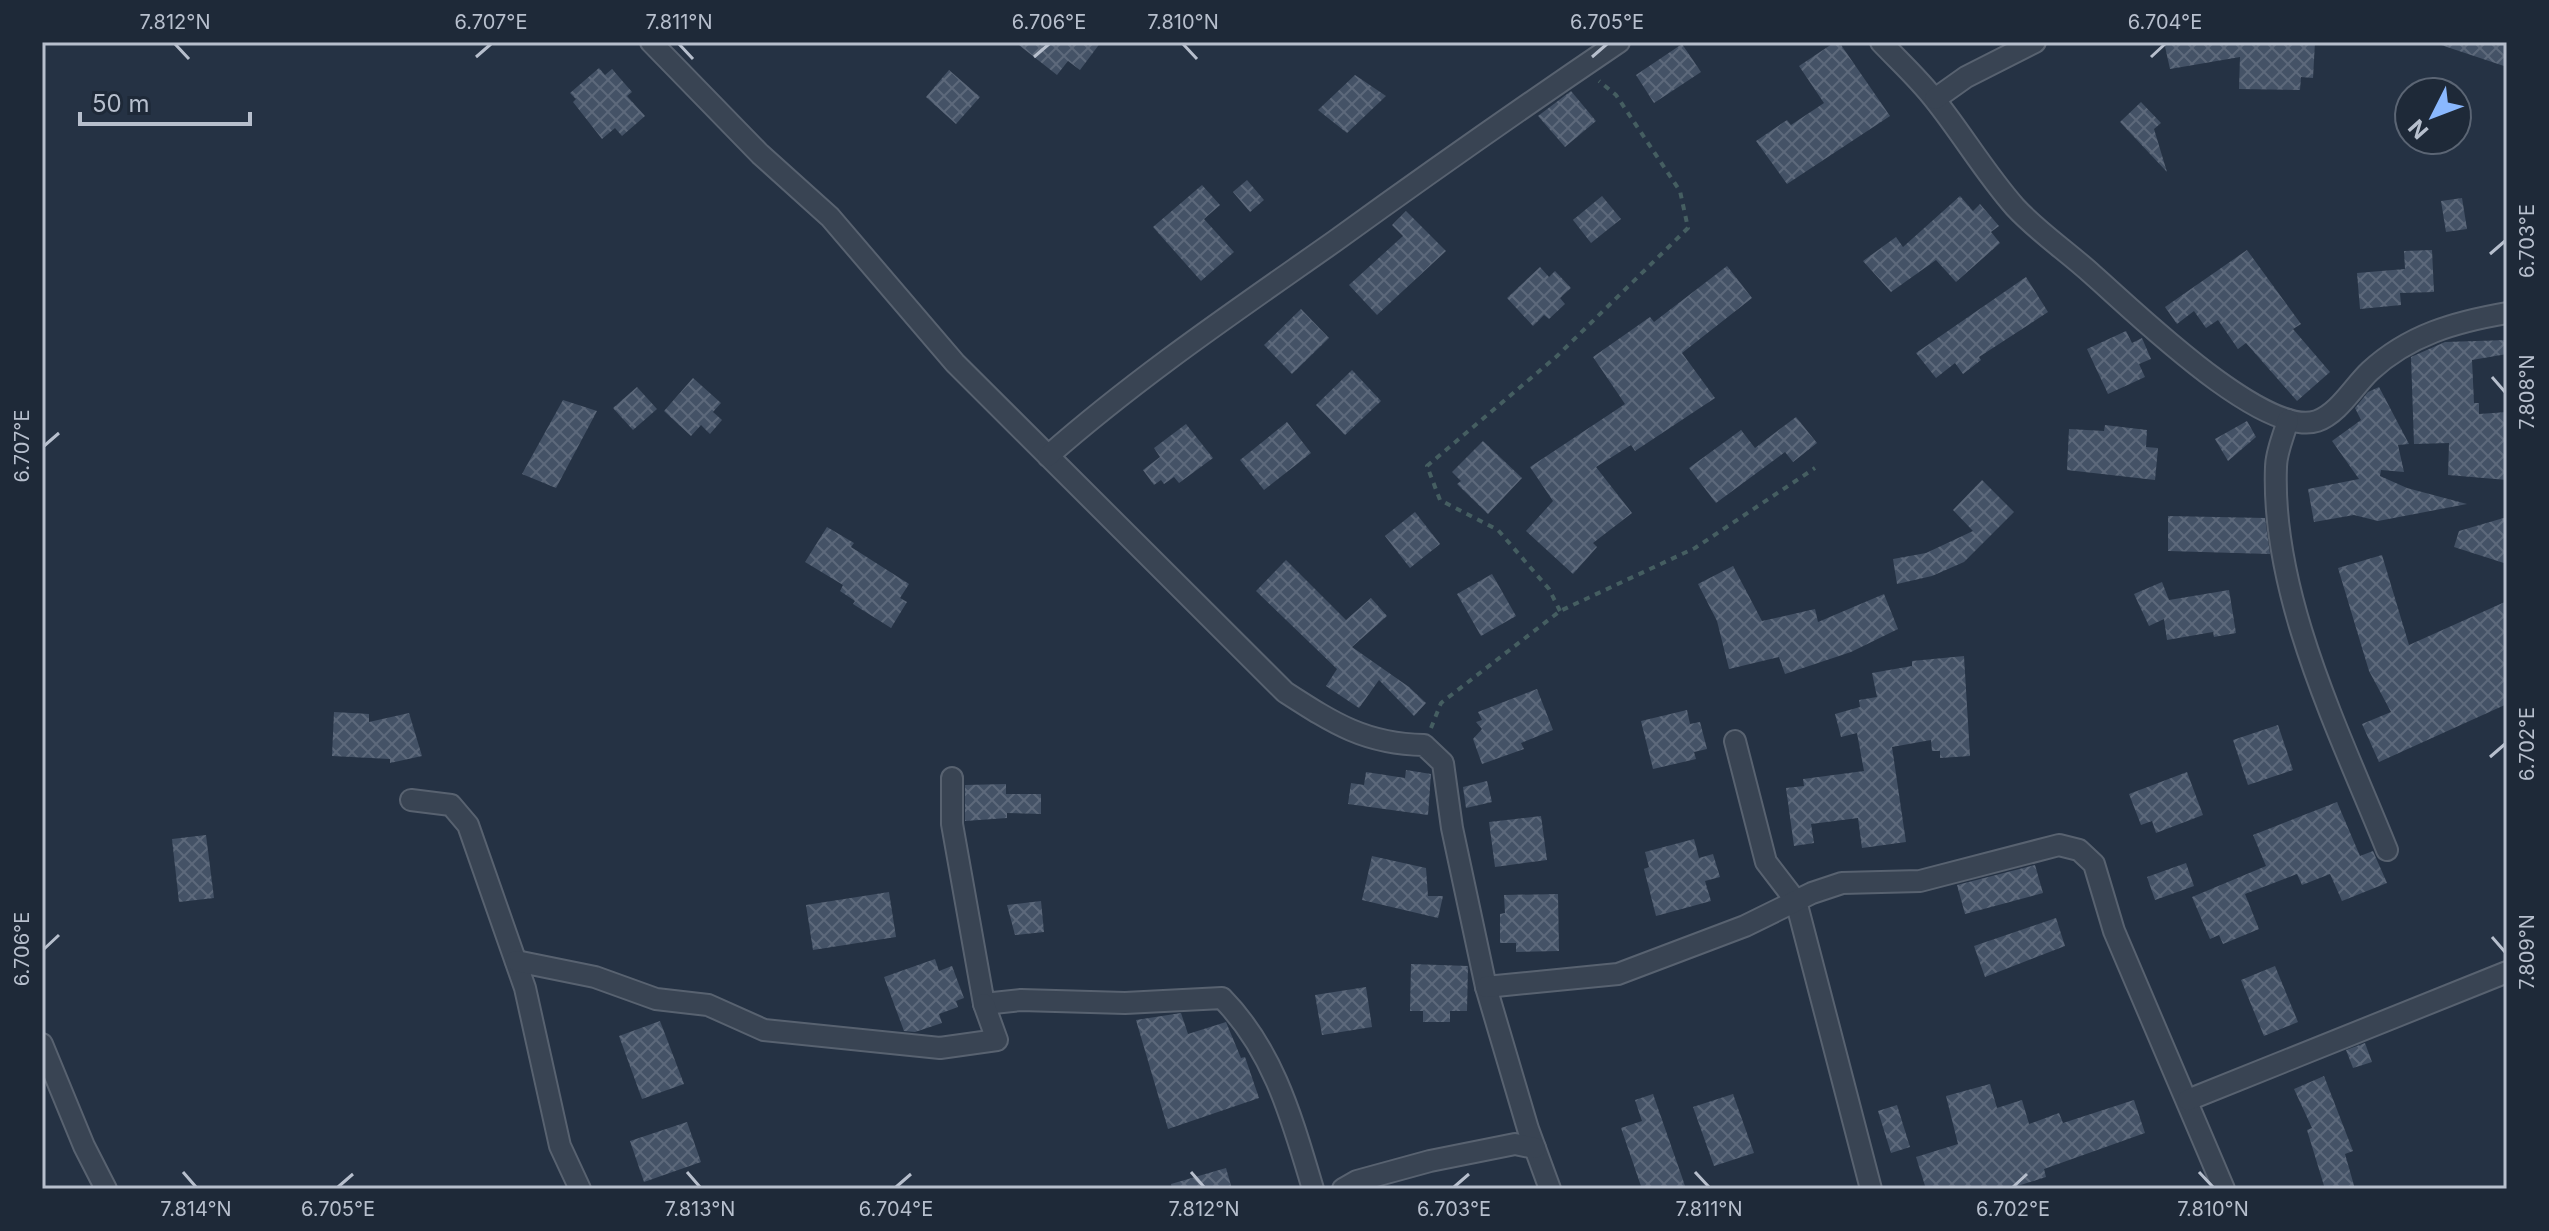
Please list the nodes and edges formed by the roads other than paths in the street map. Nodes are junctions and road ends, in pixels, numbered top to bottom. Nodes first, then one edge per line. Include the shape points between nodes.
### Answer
1 (651, 42) edge
2 (1619, 42) edge
3 (1881, 42) edge
4 (2035, 42) edge
5 (1935, 99) junction
6 (2507, 313) edge
7 (2288, 420) junction
8 (1048, 456) junction
9 (1735, 741) dead end
10 (952, 778) dead end
11 (411, 800) dead end
12 (2387, 850) dead end
13 (1796, 901) junction
14 (516, 961) junction
15 (2507, 972) edge
16 (1486, 987) junction
17 (984, 1004) junction
18 (42, 1044) edge
19 (2188, 1100) junction
20 (1535, 1148) junction
21 (106, 1189) edge
22 (580, 1189) edge
23 (1313, 1189) edge
24 (1343, 1189) edge
25 (1550, 1189) edge
26 (1871, 1189) edge
27 (2224, 1189) edge

1 - 8 street via 830,217 955,363
2 - 8 street via 1216,324 1111,401
3 - 5 street
4 - 5 street
5 - 7 street via 1986,175 2018,211 2178,354
6 - 7 street via 2438,329 2407,343 2366,375 2331,414 2316,422
7 - 12 street via 2275,465 2283,560 2317,675
8 - 16 street via 1285,692 1340,727 1388,744 1424,745 1443,763
9 - 13 street via 1766,862
10 - 17 street via 952,824
11 - 14 street via 451,805 468,825
13 - 16 street via 1618,974
13 - 19 street via 1842,883 1920,881 2059,845 2079,850 2094,864 2114,931
13 - 26 street
14 - 17 street via 595,977 656,999 708,1005 764,1030 848,1041 940,1048 997,1040
14 - 22 street via 560,1146
15 - 19 street
16 - 20 street
17 - 23 street via 1222,998 1246,1023 1278,1078
18 - 21 street
19 - 27 street
20 - 24 street via 1515,1144 1430,1161
20 - 25 street

